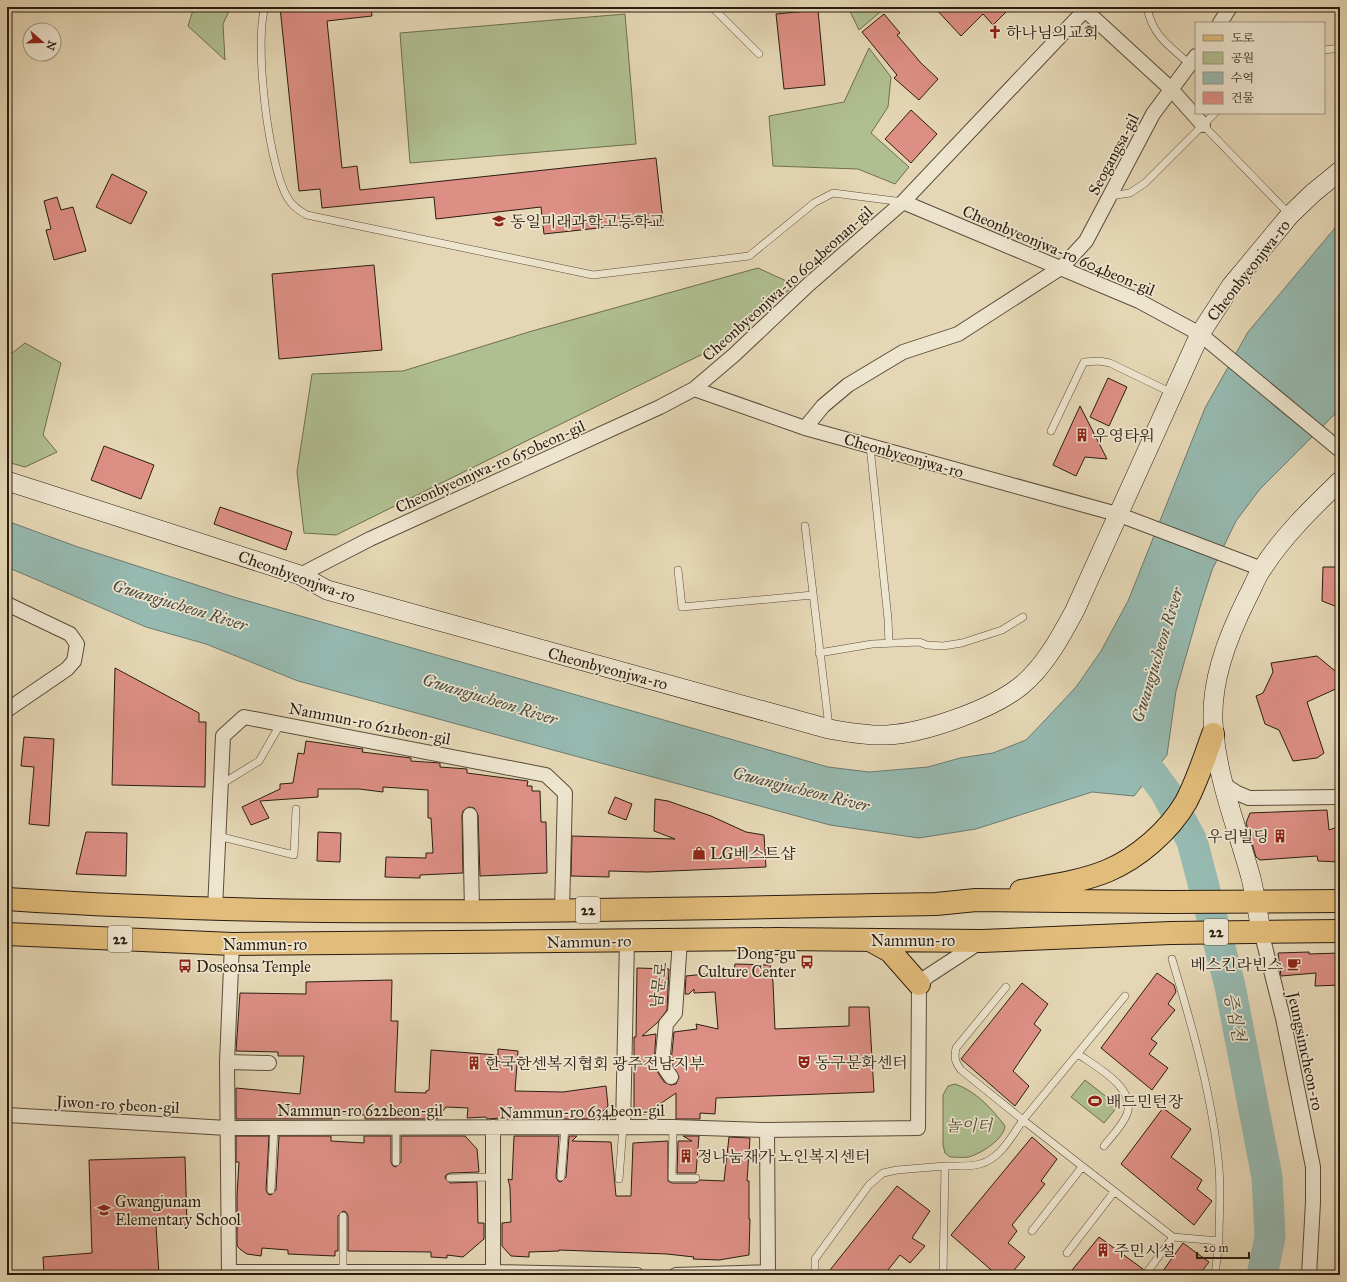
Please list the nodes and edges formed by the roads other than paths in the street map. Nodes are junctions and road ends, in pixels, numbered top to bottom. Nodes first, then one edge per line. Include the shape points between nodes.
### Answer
1 (265, 7) edge
2 (712, 7) edge
3 (1147, 7) edge
4 (1230, 7) edge
5 (1083, 9) edge
6 (1221, 22) edge
7 (1340, 48) edge
8 (1325, 50) edge
9 (759, 54) dead end
10 (1193, 60) edge
11 (1171, 89) junction
12 (1214, 114) edge
13 (1203, 125) junction
14 (1340, 171) edge
15 (1110, 196) junction
16 (903, 202) junction
17 (1290, 215) junction
18 (1062, 268) junction
19 (1205, 339) junction
20 (694, 389) junction
21 (1172, 393) junction
22 (805, 428) junction
23 (1052, 431) dead end
24 (870, 446) junction
25 (1336, 446) edge
26 (7, 481) edge
27 (1340, 481) edge
28 (1117, 514) junction
29 (805, 526) dead end
30 (1262, 569) junction
31 (678, 570) dead end
32 (300, 575) junction
33 (813, 595) junction
34 (7, 604) edge
35 (1023, 617) dead end
36 (889, 643) junction
37 (819, 653) junction
38 (7, 710) edge
39 (281, 723) junction
40 (829, 729) junction
41 (1214, 734) junction
42 (1223, 784) junction
43 (220, 785) junction
44 (1340, 797) edge
45 (296, 809) dead end
46 (470, 816) dead end
47 (218, 836) junction
48 (7, 899) edge
49 (976, 900) junction
50 (1256, 901) junction
51 (1340, 901) edge
52 (215, 909) junction
53 (562, 910) junction
54 (472, 911) junction
55 (1261, 931) junction
56 (1340, 931) edge
57 (7, 934) edge
58 (680, 940) junction
59 (868, 940) junction
60 (627, 941) junction
61 (982, 941) junction
62 (232, 944) junction
63 (1172, 959) dead end
64 (919, 984) junction
65 (1006, 987) dead end
66 (1125, 996) dead end
67 (1078, 1054) junction
68 (227, 1062) junction
69 (269, 1063) dead end
70 (671, 1076) dead end
71 (7, 1115) edge
72 (1023, 1120) junction
73 (396, 1127) junction
74 (493, 1127) junction
75 (565, 1127) junction
76 (623, 1127) junction
77 (674, 1127) junction
78 (227, 1128) junction
79 (274, 1128) junction
80 (766, 1130) junction
81 (1104, 1146) dead end
82 (396, 1162) dead end
83 (945, 1166) junction
84 (1082, 1167) junction
85 (493, 1177) junction
86 (561, 1177) dead end
87 (450, 1178) dead end
88 (696, 1178) dead end
89 (619, 1179) dead end
90 (271, 1190) dead end
91 (1114, 1192) junction
92 (343, 1216) dead end
93 (1032, 1231) dead end
94 (1174, 1237) junction
95 (1219, 1241) junction
96 (1067, 1253) dead end
97 (343, 1272) junction
98 (229, 1274) edge
99 (493, 1274) edge
100 (566, 1274) edge
101 (768, 1274) edge
102 (638, 1275) edge
103 (676, 1275) edge
104 (815, 1275) edge
105 (944, 1275) edge
106 (1145, 1275) edge
107 (1215, 1275) edge
108 (1309, 1275) edge

1 - 16 lane via 261,31 266,112 271,145 276,169 288,199 307,215 593,276 749,256 814,203 833,193
2 - 9 lane
3 - 10 lane via 1152,27 1161,39
4 - 6 street
5 - 11 street
5 - 16 street, Cheonbyeonjwa-ro 604beonan-gil
7 - 8 lane
10 - 11 street, Seogangsa-gil
11 - 13 street
11 - 15 street, Seogangsa-gil via 1153,114
12 - 13 lane
13 - 15 lane via 1145,183 1130,194
13 - 17 lane
14 - 17 main road, Cheonbyeonjwa-ro
15 - 18 street, Seogangsa-gil via 1086,241
16 - 18 street, Cheonbyeonjwa-ro 604beon-gil
16 - 20 street, Cheonbyeonjwa-ro 604beonan-gil
17 - 19 main road, Cheonbyeonjwa-ro via 1231,286
18 - 19 street, Cheonbyeonjwa-ro 604beon-gil via 1138,301
18 - 22 street via 958,334 903,352 848,386 822,406
19 - 21 main road, Cheonbyeonjwa-ro
19 - 25 street, Cheonbyeonjwa-ro 604beon-gil
20 - 22 street, Cheonbyeonjwa-ro
20 - 32 street, Cheonbyeonjwa-ro 650beon-gil via 660,407 370,539
21 - 23 lane via 1110,363 1084,362
21 - 28 main road, Cheonbyeonjwa-ro
22 - 24 street, Cheonbyeonjwa-ro
24 - 28 street, Cheonbyeonjwa-ro
24 - 36 lane
26 - 32 main road, Cheonbyeonjwa-ro
27 - 30 main road via 1295,526
28 - 30 street
28 - 40 main road, Cheonbyeonjwa-ro via 1062,635 1036,670 1005,698 961,717 889,735
29 - 33 lane
30 - 41 main road via 1226,646 1216,681
31 - 33 lane via 682,607
32 - 40 main road, Cheonbyeonjwa-ro via 327,590
33 - 37 lane
34 - 38 street via 70,634 77,644 74,661 67,669
35 - 36 lane via 1002,630 962,643 943,646 919,642
36 - 37 lane
37 - 40 lane
39 - 43 lane via 259,761
39 - 43 street, Nammun-ro 621beon-gil via 244,716 223,736
39 - 53 street, Nammun-ro 621beon-gil via 546,775 565,793
41 - 42 main road
41 - 49 main road via 1192,789 1175,817 1142,850 1106,871
42 - 44 street via 1249,798
42 - 50 main road
43 - 47 street, Nammun-ro 621beon-gil
45 - 47 lane via 294,855
46 - 54 street
47 - 52 street, Nammun-ro 621beon-gil
48 - 52 main road, Nammun-ro / 22 via 120,907
49 - 50 main road, Nammun-ro / 22
49 - 53 main road, Nammun-ro / 22 via 936,904
50 - 51 main road, 22
50 - 55 main road
52 - 54 main road, Nammun-ro / 22
53 - 54 main road, Nammun-ro / 22
55 - 56 main road, 22
55 - 61 main road, Nammun-ro / 22
55 - 108 street, Jeungsimcheon-ro via 1283,1018 1313,1167
57 - 62 main road, Nammun-ro / 22
58 - 59 main road, Nammun-ro / 22
58 - 60 main road, Nammun-ro / 22
58 - 70 street, 남문로 via 675,1013 666,1024 662,1064
59 - 61 main road, Nammun-ro / 22
59 - 64 main road via 890,951
60 - 62 main road, Nammun-ro / 22
60 - 76 street
61 - 64 street
62 - 68 street
63 - 95 lane via 1198,1048 1210,1113 1219,1168
64 - 80 street, Nammun-ro 634beon-gil via 918,1128
65 - 72 lane via 956,1048 954,1056 961,1070
66 - 67 lane
67 - 72 lane
67 - 81 lane via 1115,1081 1127,1098 1127,1115
68 - 69 street
68 - 78 street
71 - 78 street, Jiwon-ro 5beon-gil
72 - 83 lane via 994,1157 980,1164
72 - 84 lane
73 - 74 street, Nammun-ro 622beon-gil
73 - 79 street, Nammun-ro 622beon-gil
73 - 82 lane
74 - 75 street, Nammun-ro 634beon-gil
74 - 85 street, Nammun-ro 634beon-gil
75 - 76 street, Nammun-ro 634beon-gil
75 - 86 lane
76 - 77 street, Nammun-ro 634beon-gil
76 - 89 lane
77 - 80 street, Nammun-ro 634beon-gil
77 - 88 lane via 672,1178
78 - 79 street, Nammun-ro 622beon-gil
78 - 98 street
79 - 90 lane
80 - 101 street
83 - 104 lane via 883,1173 869,1186 815,1260
83 - 105 lane
84 - 91 lane
84 - 93 lane
85 - 87 lane
85 - 99 street, Nammun-ro 634beon-gil
91 - 94 lane
91 - 96 lane
92 - 97 lane
94 - 95 lane
94 - 106 lane
95 - 107 lane
97 - 98 street
97 - 99 street
99 - 100 street
100 - 102 street
101 - 103 street

